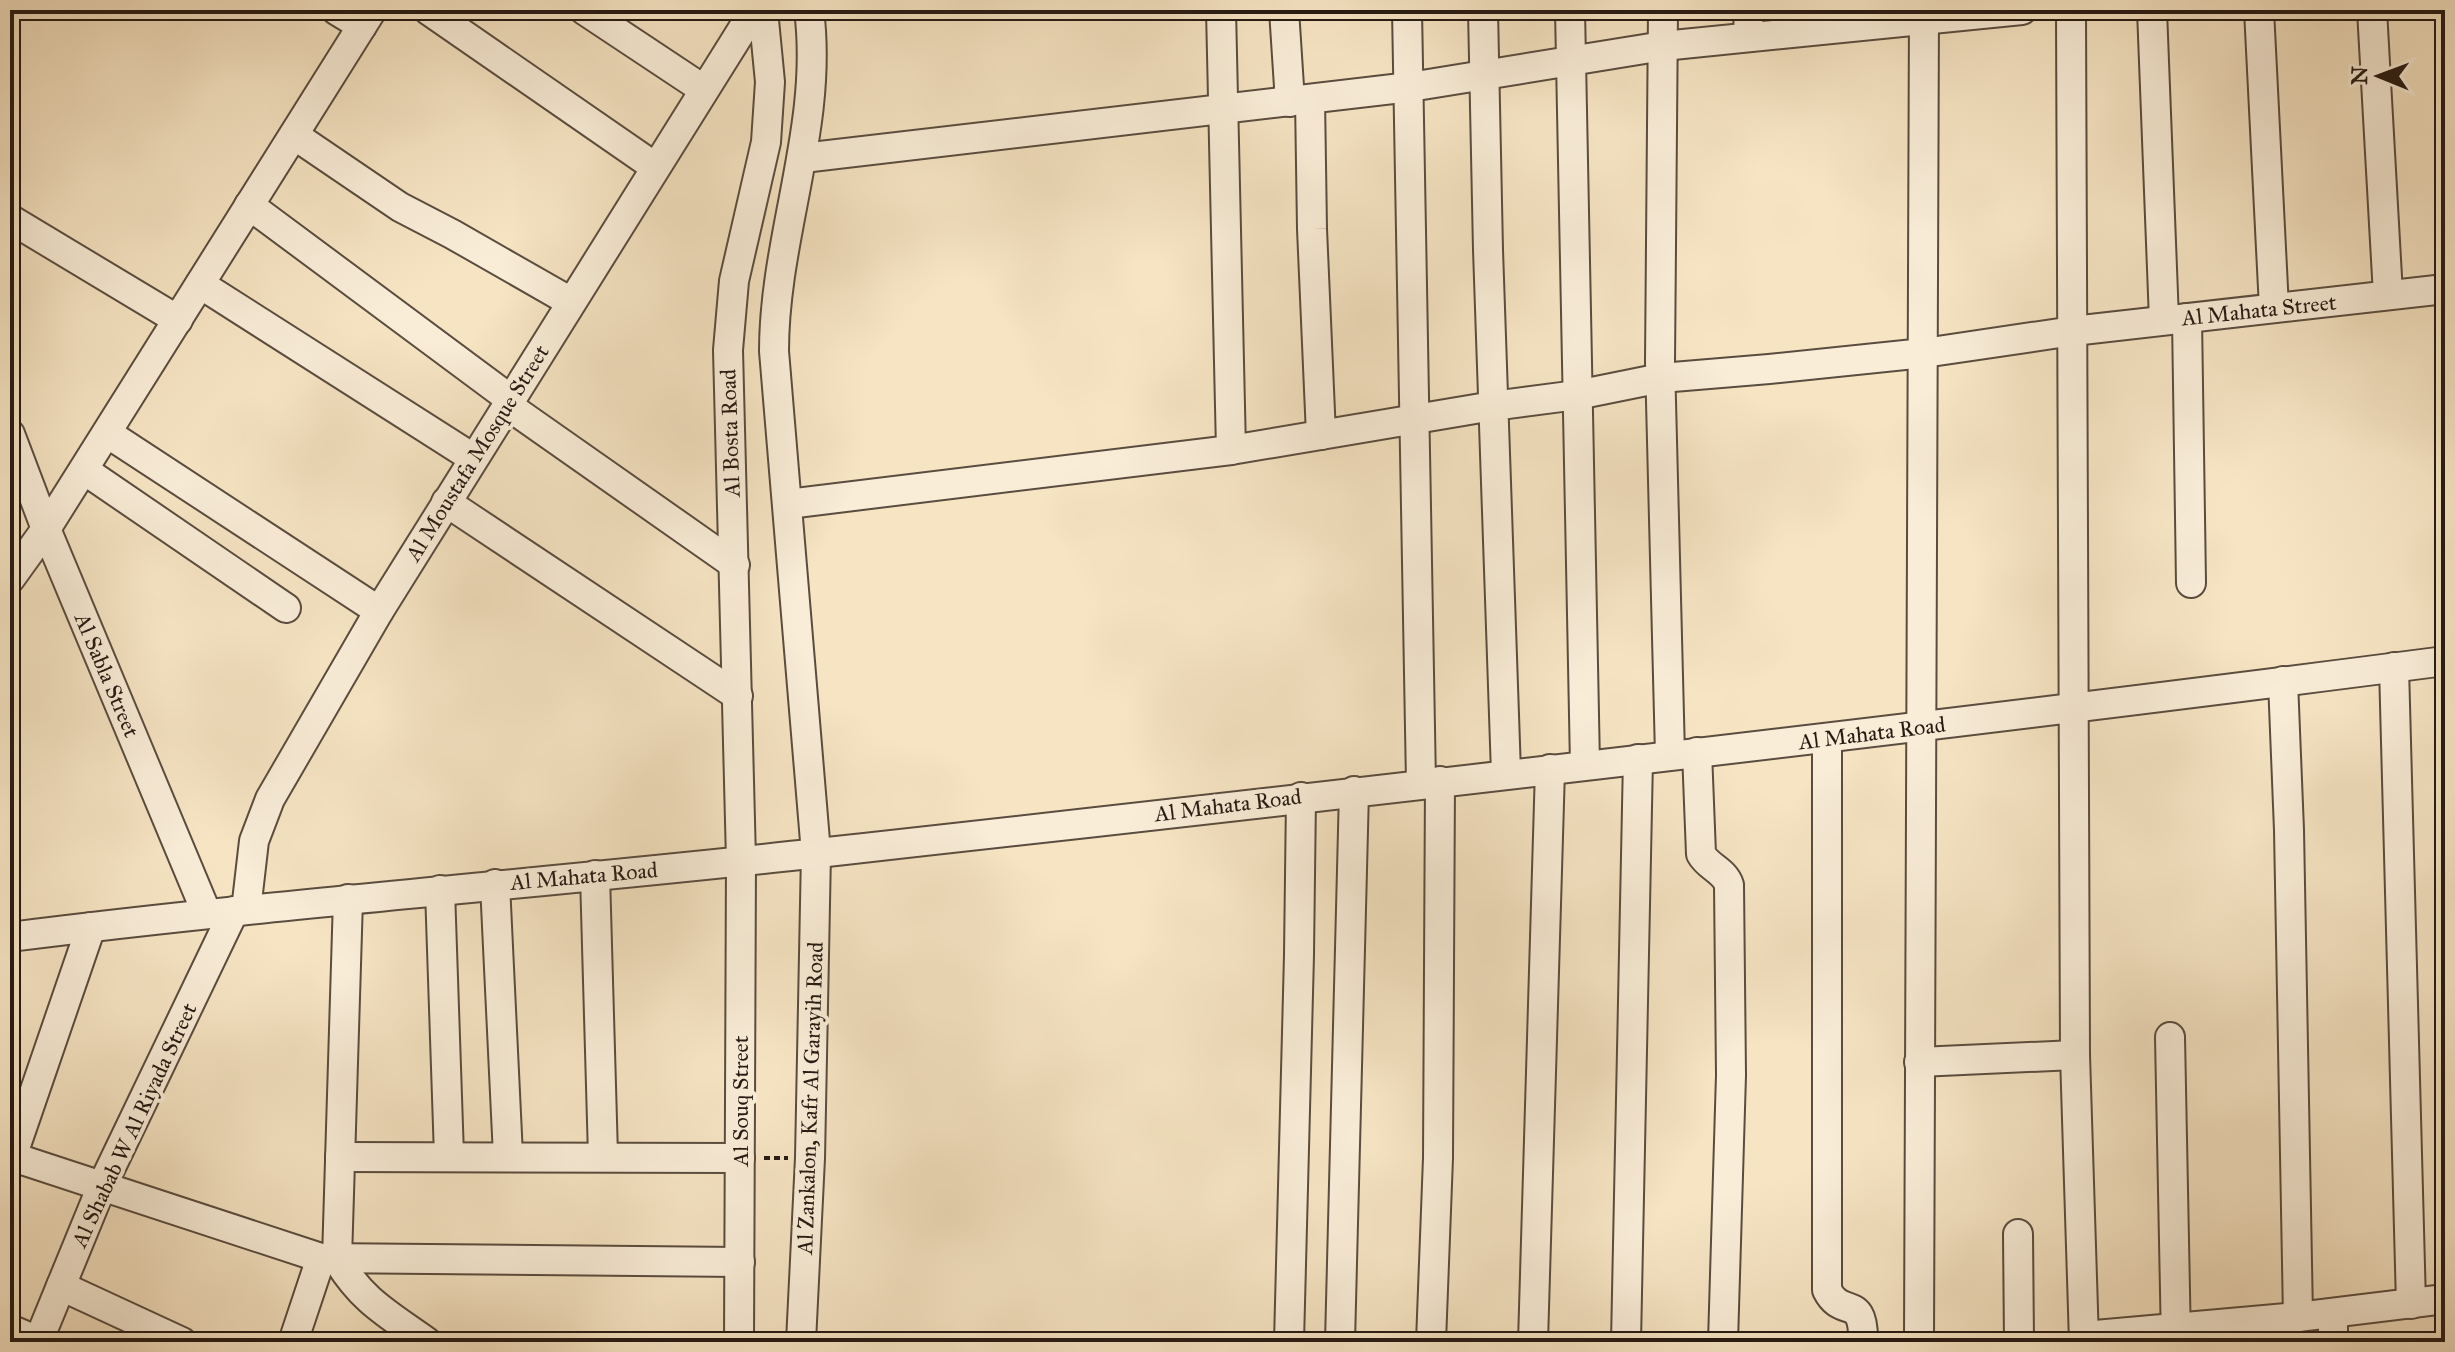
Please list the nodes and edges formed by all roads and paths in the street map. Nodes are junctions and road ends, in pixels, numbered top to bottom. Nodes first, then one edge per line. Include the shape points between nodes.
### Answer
1 (336, 10) edge
2 (428, 10) edge
3 (584, 10) edge
4 (809, 10) edge
5 (1221, 10) edge
6 (1284, 10) edge
7 (1407, 10) edge
8 (1483, 10) edge
9 (1570, 10) edge
10 (1663, 10) edge
11 (2022, 10) edge
12 (2071, 10) edge
13 (2152, 10) edge
14 (2259, 10) edge
15 (2372, 10) edge
16 (756, 14) edge
17 (1924, 14) edge
18 (367, 18) edge
19 (1828, 19) edge
20 (1748, 23) edge
21 (1663, 46) junction
22 (1571, 61) junction
23 (1485, 76) junction
24 (1410, 87) junction
25 (703, 89) junction
26 (1300, 101) junction
27 (1223, 110) junction
28 (294, 135) junction
29 (803, 158) junction
30 (655, 167) junction
31 (249, 205) junction
32 (10, 219) edge
33 (200, 284) junction
34 (2445, 289) edge
35 (2388, 295) junction
36 (571, 302) junction
37 (2274, 308) junction
38 (2176, 319) junction
39 (178, 320) junction
40 (2073, 331) junction
41 (1924, 353) junction
42 (1661, 378) junction
43 (1577, 395) junction
44 (508, 402) junction
45 (1493, 406) junction
46 (1414, 421) junction
47 (107, 433) junction
48 (10, 434) edge
49 (1321, 435) junction
50 (1231, 450) junction
51 (473, 458) junction
52 (84, 470) junction
53 (446, 502) junction
54 (788, 504) junction
55 (46, 529) junction
56 (735, 565) junction
57 (10, 579) edge
58 (2191, 583) dead end
59 (286, 608) dead end
60 (379, 611) junction
61 (2445, 661) edge
62 (2394, 667) junction
63 (2283, 681) junction
64 (738, 696) junction
65 (2074, 708) junction
66 (1921, 727) junction
67 (1827, 738) junction
68 (1684, 754) junction
69 (1638, 759) junction
70 (1585, 765) junction
71 (1550, 769) junction
72 (1506, 773) junction
73 (1431, 782) junction
74 (1354, 791) junction
75 (1301, 797) junction
76 (777, 857) junction
77 (595, 875) junction
78 (495, 884) junction
79 (440, 890) junction
80 (348, 899) junction
81 (229, 912) junction
82 (91, 927) junction
83 (10, 937) edge
84 (2170, 1037) dead end
85 (2075, 1055) junction
86 (1919, 1062) junction
87 (11, 1156) edge
88 (449, 1156) junction
89 (508, 1156) junction
90 (603, 1156) junction
91 (340, 1157) junction
92 (740, 1158) junction
93 (810, 1158) junction
94 (102, 1186) junction
95 (2018, 1234) dead end
96 (329, 1258) junction
97 (740, 1262) junction
98 (61, 1286) junction
99 (2445, 1299) edge
100 (2411, 1304) junction
101 (2333, 1313) junction
102 (2298, 1317) junction
103 (10, 1329) edge
104 (2234, 1332) edge
105 (2176, 1335) edge
106 (2084, 1339) edge
107 (38, 1341) edge
108 (182, 1342) edge
109 (293, 1342) edge
110 (427, 1342) edge
111 (739, 1342) edge
112 (801, 1342) edge
113 (1289, 1342) edge
114 (1340, 1342) edge
115 (1431, 1342) edge
116 (1533, 1342) edge
117 (1626, 1342) edge
118 (1723, 1342) edge
119 (1863, 1342) edge
120 (1919, 1342) edge
121 (2019, 1342) edge
122 (2333, 1342) edge

1 - 18 street
2 - 30 street
3 - 25 street
4 - 29 street via 812,73
5 - 27 street
6 - 26 street
7 - 24 street
8 - 23 street
9 - 22 street
10 - 21 street
11 - 17 street
12 - 40 street
13 - 38 street
14 - 37 street
15 - 35 street
16 - 25 street, Al Moustafa Mosque Street
16 - 56 street, Al Bosta Road via 770,82 766,142 734,281 728,350
17 - 19 street
17 - 41 street
18 - 28 street
19 - 20 street
20 - 21 street
21 - 22 street
21 - 42 street
22 - 23 street
22 - 43 street
23 - 24 street
23 - 45 street
24 - 26 street
24 - 46 street
25 - 30 street, Al Moustafa Mosque Street
26 - 27 street
26 - 49 street
27 - 29 street
27 - 50 street
28 - 31 street
28 - 36 street via 400,207
29 - 54 street via 774,319
30 - 36 street, Al Moustafa Mosque Street
31 - 33 street
31 - 44 street
32 - 39 street
33 - 39 street
33 - 51 street
34 - 35 street, Al Mahata Street
35 - 37 street, Al Mahata Street
36 - 44 street, Al Moustafa Mosque Street
37 - 38 street, Al Mahata Street
38 - 40 street, Al Mahata Street
38 - 58 street
39 - 47 street
40 - 41 street, Al Mahata Street
40 - 65 street
41 - 42 street, Al Mahata Street
41 - 66 street
42 - 43 street, Al Mahata Street
42 - 68 street
43 - 45 street, Al Mahata Street
43 - 70 street
44 - 51 street, Al Moustafa Mosque Street
44 - 56 street
45 - 46 street, Al Mahata Street
45 - 72 street
46 - 49 street, Al Mahata Street
46 - 73 street
47 - 52 street
47 - 60 street
48 - 55 street, Al Sabla Street
49 - 50 street, Al Mahata Street
50 - 54 street, Al Mahata Street
51 - 53 street, Al Moustafa Mosque Street
52 - 55 street
52 - 59 street
53 - 60 street, Al Moustafa Mosque Street
53 - 64 street
54 - 76 street
55 - 57 street
55 - 81 street, Al Sabla Street
56 - 64 street, Al Bosta Road
60 - 81 street, Al Moustafa Mosque Street via 264,811
61 - 62 street, Al Mahata Road
62 - 63 street, Al Mahata Road
62 - 100 street
63 - 65 street, Al Mahata Road
63 - 102 street
64 - 76 street, Al Bosta Road
65 - 66 street, Al Mahata Road
65 - 85 street
66 - 67 street, Al Mahata Road
66 - 86 street
67 - 68 street, Al Mahata Road
67 - 119 street via 1827,1290 1836,1302 1859,1313
68 - 69 street, Al Mahata Road
68 - 118 street via 1701,854 1729,885 1731,1075
69 - 70 street, Al Mahata Road
69 - 117 street
70 - 71 street, Al Mahata Road
71 - 72 street, Al Mahata Road
71 - 116 street
72 - 73 street, Al Mahata Road
73 - 74 street, Al Mahata Road
73 - 115 street via 1438,1158
74 - 75 street, Al Mahata Road
74 - 114 street
75 - 76 street, Al Mahata Road
75 - 113 street
76 - 77 street, Al Mahata Road
76 - 92 street, Al Souq Street
76 - 93 street, Al Zankalon, Kafr Al Garayih Road
77 - 78 street, Al Mahata Road
77 - 90 street
78 - 79 street, Al Mahata Road
78 - 89 street
79 - 80 street, Al Mahata Road
79 - 88 street
80 - 81 street, Al Mahata Road
80 - 91 street
81 - 82 street, Al Mahata Road
81 - 94 street, Al Shabab W Al Riyada Street
82 - 83 street, Al Mahata Road
82 - 87 street
84 - 105 street
85 - 86 street
85 - 106 street
86 - 120 street
87 - 94 street
88 - 89 street
88 - 91 street
89 - 90 street
90 - 92 street
91 - 96 street
92 - 93 path
92 - 97 street, Al Souq Street
93 - 112 street, Al Zankalon, Kafr Al Garayih Road
94 - 96 street
94 - 98 street, Al Shabab W Al Riyada Street
95 - 121 street
96 - 97 street
96 - 109 street
96 - 110 street via 363,1296
97 - 111 street, Al Souq Street
98 - 107 street, Al Shabab W Al Riyada Street
98 - 108 street
99 - 100 street
100 - 101 street
101 - 102 street
101 - 122 street
102 - 104 street
103 - 107 street
104 - 105 street
105 - 106 street

